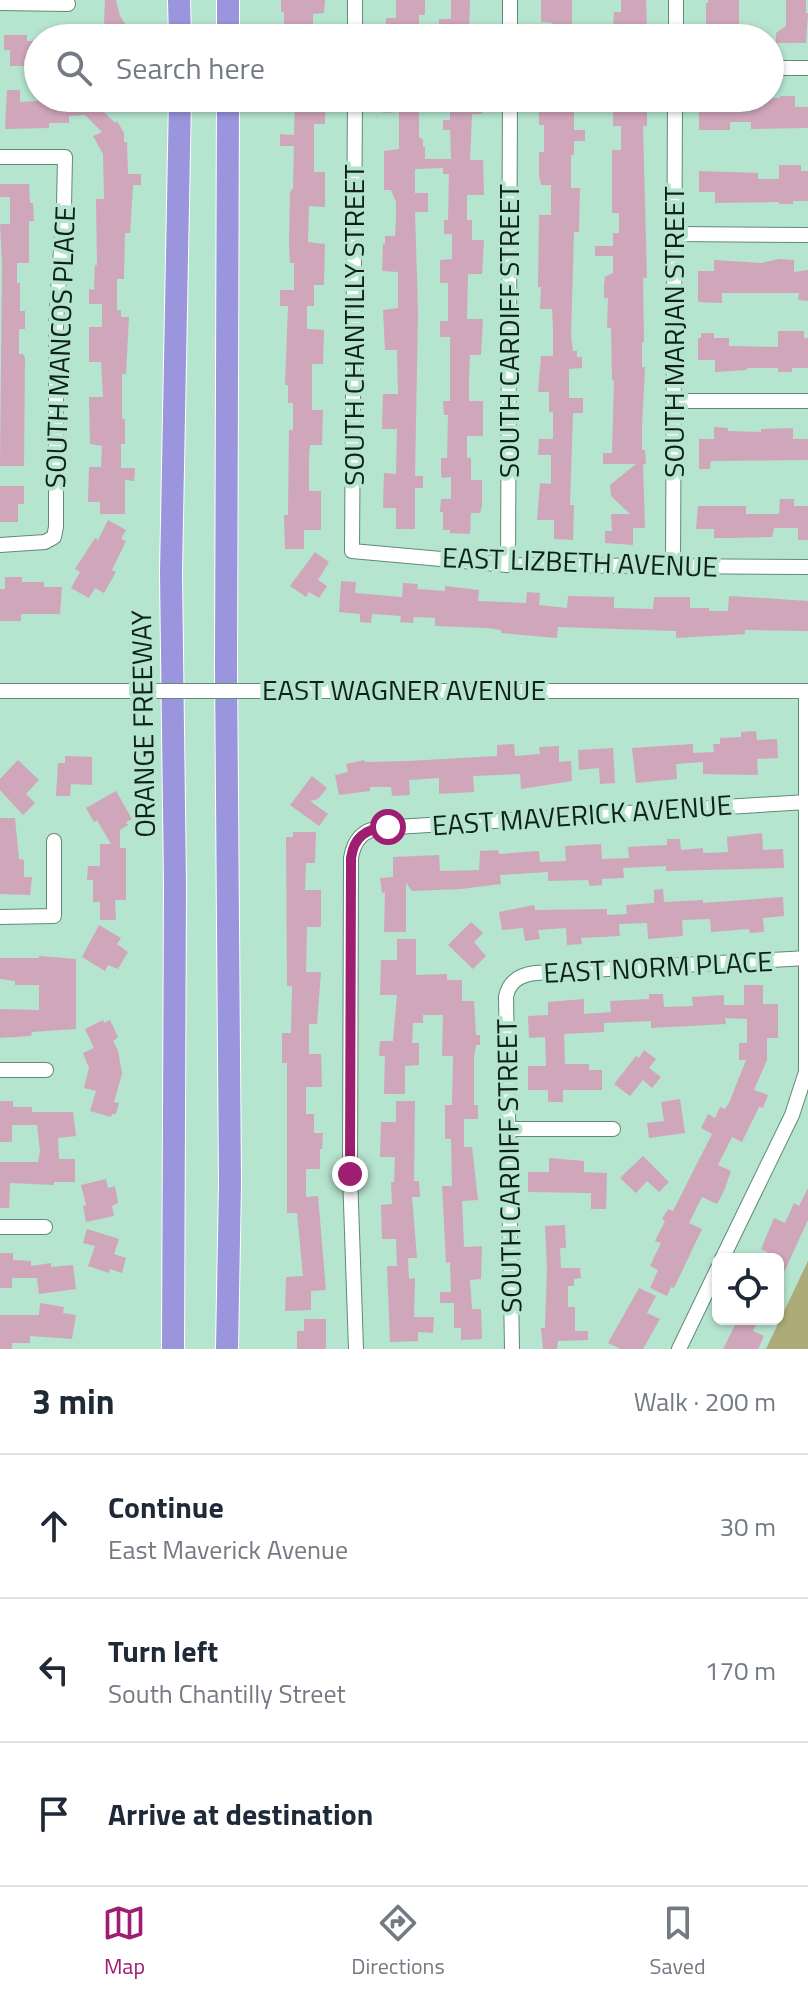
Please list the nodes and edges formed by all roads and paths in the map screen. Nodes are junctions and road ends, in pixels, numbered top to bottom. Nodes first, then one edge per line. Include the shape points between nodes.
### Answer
1 (179, 0) edge
2 (228, 0) edge
3 (355, 0) edge
4 (510, 0) edge
5 (676, 0) edge
6 (0, 3) edge
7 (68, 4) dead end
8 (180, 24) edge
9 (228, 24) edge
10 (355, 24) edge
11 (510, 24) edge
12 (676, 24) edge
13 (784, 68) edge
14 (808, 68) edge
15 (180, 112) edge
16 (228, 112) edge
17 (355, 112) edge
18 (510, 112) edge
19 (675, 112) edge
20 (0, 157) edge
21 (675, 234) junction
22 (808, 235) edge
23 (674, 401) junction
24 (808, 401) edge
25 (0, 545) edge
26 (352, 551) joint
27 (508, 565) junction
28 (673, 566) junction
29 (808, 567) edge
30 (0, 691) edge
31 (807, 691) edge
32 (807, 802) edge
33 (54, 841) dead end
34 (0, 917) edge
35 (808, 958) edge
36 (512, 984) joint
37 (0, 1070) edge
38 (46, 1070) dead end
39 (506, 1129) junction
40 (613, 1129) dead end
41 (230, 1184) junction
42 (0, 1227) edge
43 (45, 1227) dead end
44 (725, 1253) edge
45 (712, 1280) edge
46 (173, 1349) edge
47 (227, 1349) edge
48 (242, 1349) edge
49 (356, 1349) edge
50 (512, 1349) edge
51 (679, 1349) edge

1 - 8 highway
2 - 9 highway
3 - 10 street
4 - 11 street
5 - 12 street
6 - 7 street
13 - 14 street
15 - 46 highway, ORANGE FREEWAY via 171,573
16 - 41 highway
17 - 26 street, SOUTH CHANTILLY STREET
18 - 27 street, SOUTH CARDIFF STREET
19 - 21 street, SOUTH MARJAN STREET
20 - 25 street, SOUTH MANCOS PLACE via 65,157 56,306 56,527 54,537 45,542
21 - 22 street
21 - 23 street, SOUTH MARJAN STREET
23 - 24 street
23 - 28 street, SOUTH MARJAN STREET
26 - 27 street, EAST LIZBETH AVENUE
27 - 28 street, EAST LIZBETH AVENUE
28 - 29 street, EAST LIZBETH AVENUE
30 - 31 street, EAST WAGNER AVENUE, bridge
31 - 32 street
32 - 35 street
32 - 49 street, EAST MAVERICK AVENUE via 380,828 359,837 351,858 350,1174
33 - 34 street via 54,916
35 - 36 street, EAST NORM PLACE via 535,973
35 - 44 street via 804,1082
36 - 39 street, SOUTH CARDIFF STREET via 506,997
37 - 38 street
39 - 40 street
39 - 50 street, SOUTH CARDIFF STREET
41 - 47 highway
41 - 48 highway
42 - 43 street
45 - 51 street

